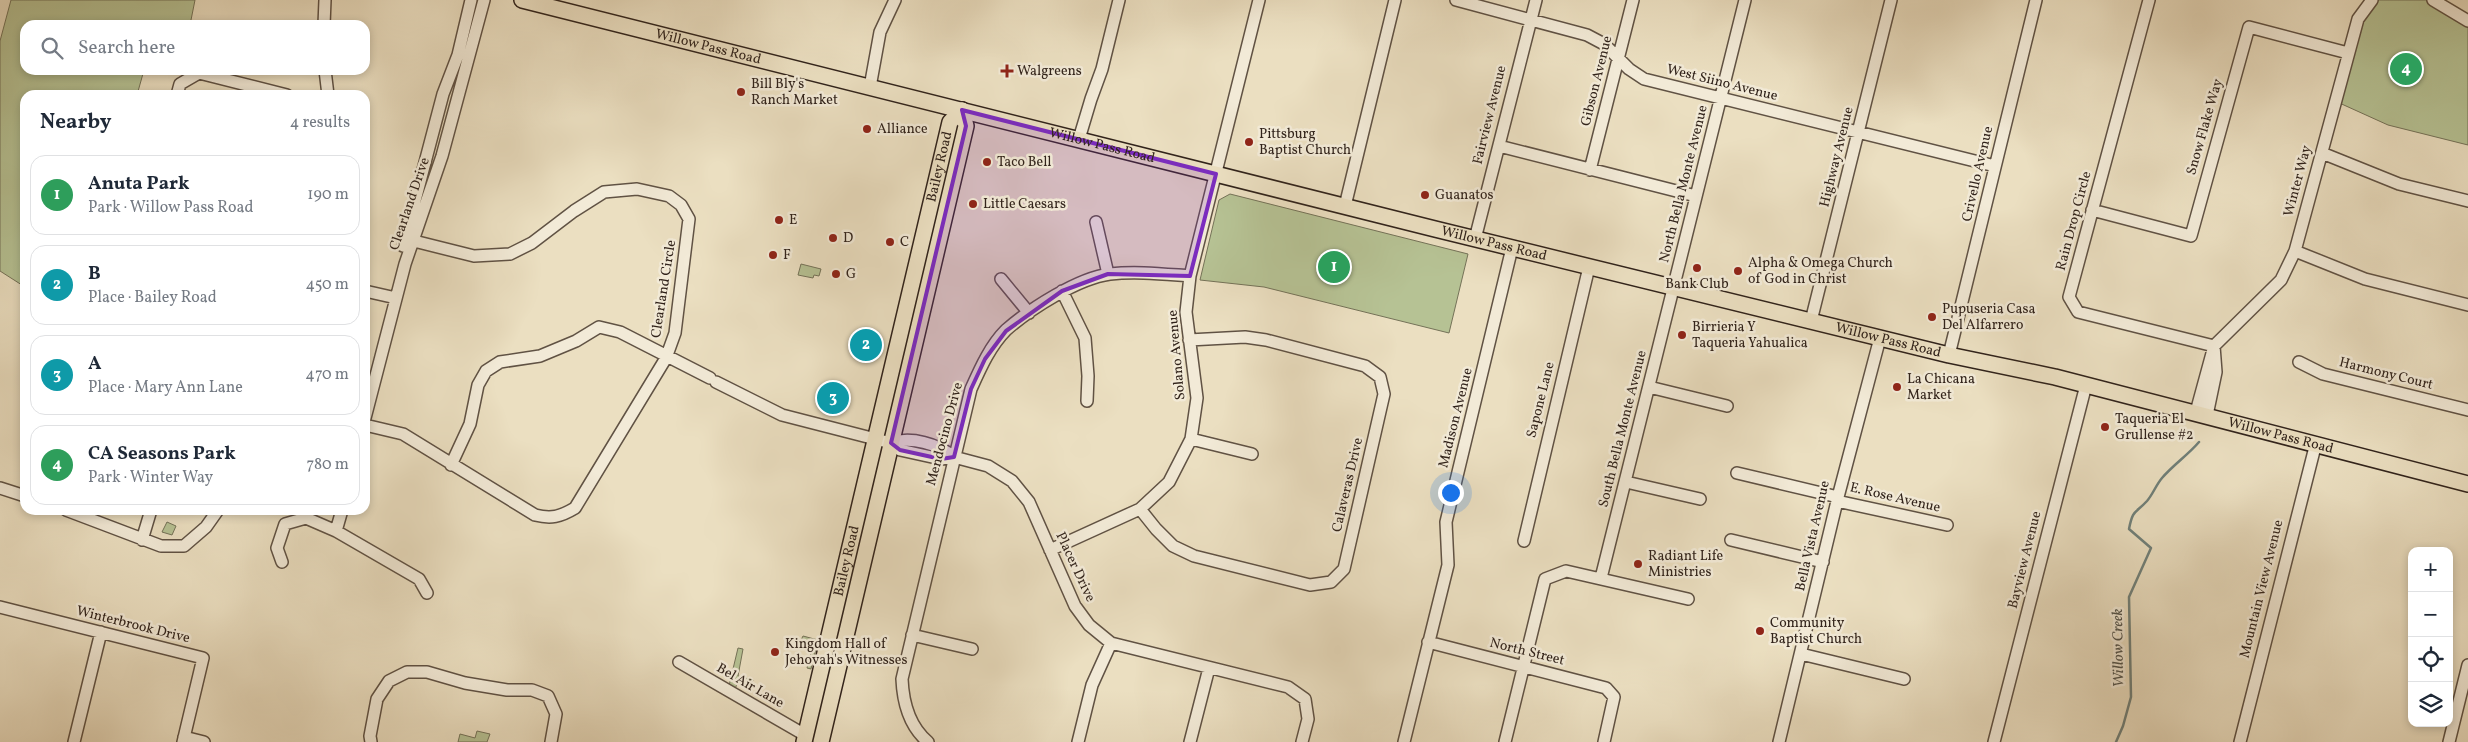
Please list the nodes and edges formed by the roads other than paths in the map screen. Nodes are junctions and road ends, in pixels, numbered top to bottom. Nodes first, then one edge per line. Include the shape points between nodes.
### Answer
1 (325, 0) edge
2 (471, 0) edge
3 (484, 0) edge
4 (522, 0) edge
5 (895, 0) edge
6 (1119, 0) edge
7 (1259, 0) edge
8 (1396, 0) edge
9 (1456, 0) edge
10 (1536, 0) edge
11 (1633, 0) edge
12 (1745, 0) edge
13 (1891, 0) edge
14 (2036, 0) edge
15 (2149, 0) edge
16 (2372, 0) edge
17 (2433, 0) edge
18 (1530, 19) junction
19 (324, 20) edge
20 (2468, 22) edge
21 (2348, 53) junction
22 (1619, 59) junction
23 (196, 75) edge
24 (207, 75) edge
25 (326, 75) edge
26 (870, 87) junction
27 (178, 90) edge
28 (267, 90) edge
29 (327, 90) edge
30 (1721, 99) junction
31 (962, 110) junction
32 (1858, 132) junction
33 (1080, 139) junction
34 (1499, 146) junction
35 (2322, 153) junction
36 (1995, 166) junction
37 (1590, 170) junction
38 (1216, 174) junction
39 (1696, 196) junction
40 (2468, 201) edge
41 (1345, 206) junction
42 (2092, 210) junction
43 (1096, 222) dead end
44 (1475, 239) junction
45 (410, 240) junction
46 (1512, 248) junction
47 (2295, 251) junction
48 (1589, 267) junction
49 (1108, 274) junction
50 (1190, 276) junction
51 (1001, 279) dead end
52 (1672, 287) junction
53 (1062, 291) junction
54 (370, 292) edge
55 (393, 298) junction
56 (2468, 305) edge
57 (1029, 313) junction
58 (1811, 320) junction
59 (1880, 338) junction
60 (1189, 340) junction
61 (2214, 346) junction
62 (1949, 355) junction
63 (666, 358) junction
64 (2299, 362) dead end
65 (370, 381) edge
66 (2086, 385) junction
67 (1649, 387) junction
68 (370, 397) edge
69 (1087, 401) dead end
70 (1727, 406) dead end
71 (2468, 410) edge
72 (2201, 414) junction
73 (370, 426) edge
74 (876, 439) junction
75 (1191, 439) junction
76 (891, 443) junction
77 (2316, 444) junction
78 (1252, 454) dead end
79 (954, 457) junction
80 (451, 465) junction
81 (1736, 473) dead end
82 (1626, 482) junction
83 (2468, 484) edge
84 (0, 488) edge
85 (20, 494) edge
86 (1700, 499) dead end
87 (1837, 499) junction
88 (1140, 510) junction
89 (81, 515) edge
90 (150, 515) edge
91 (214, 515) edge
92 (341, 515) edge
93 (1947, 525) dead end
94 (336, 531) junction
95 (142, 540) junction
96 (1731, 540) dead end
97 (1524, 541) dead end
98 (1050, 550) junction
99 (282, 562) dead end
100 (1823, 562) junction
101 (1601, 578) junction
102 (427, 593) dead end
103 (1688, 599) dead end
104 (0, 607) edge
105 (101, 632) junction
106 (912, 635) junction
107 (1428, 642) junction
108 (1111, 643) junction
109 (972, 649) dead end
110 (1801, 654) junction
111 (679, 662) dead end
112 (2468, 665) edge
113 (1524, 666) junction
114 (1209, 668) junction
115 (1904, 679) dead end
116 (805, 738) edge
117 (184, 740) edge
118 (74, 742) edge
119 (204, 742) edge
120 (371, 742) edge
121 (551, 742) edge
122 (821, 742) edge
123 (928, 742) edge
124 (1078, 742) edge
125 (1190, 742) edge
126 (1302, 742) edge
127 (1404, 742) edge
128 (1505, 742) edge
129 (1604, 742) edge
130 (1779, 742) edge
131 (1994, 742) edge
132 (2240, 742) edge
133 (2449, 742) edge

1 - 19 street
2 - 45 street, Clearland Drive via 458,55 440,103
3 - 45 street, Clearland Drive via 442,156
4 - 26 main road, Willow Pass Road
5 - 26 street via 880,32
6 - 33 street
7 - 38 street, Solano Avenue
8 - 41 street
9 - 18 street, West Siino Avenue
10 - 18 street, Fairview Avenue
11 - 22 street, Gibson Avenue
12 - 30 street, North Bella Monte Avenue
13 - 32 street, Highway Avenue
14 - 36 street, Crivello Avenue
15 - 42 street, Rain Drop Circle
16 - 21 street, Winter Way via 2358,18
17 - 20 street
18 - 22 street, West Siino Avenue via 1587,35 1604,44
18 - 34 street, Fairview Avenue
21 - 35 street, Winter Way
21 - 42 street, Snow Flake Way via 2248,27 2191,236
22 - 30 street, West Siino Avenue via 1644,79
22 - 37 street, Gibson Avenue
23 - 27 street via 180,84
24 - 28 street
25 - 29 street
26 - 31 main road, Willow Pass Road
30 - 32 street, West Siino Avenue
30 - 39 street, North Bella Monte Avenue
31 - 33 main road, Willow Pass Road
31 - 74 main road, Bailey Road via 950,122
31 - 76 main road, Bailey Road via 966,126
32 - 36 street, West Siino Avenue
32 - 58 street, Highway Avenue
33 - 38 main road, Willow Pass Road
34 - 37 street
34 - 44 street, Fairview Avenue
35 - 40 street via 2399,184
35 - 47 street, Winter Way
36 - 62 street, Crivello Avenue
37 - 39 street
38 - 41 main road, Willow Pass Road
38 - 50 street, Solano Avenue
39 - 52 street, North Bella Monte Avenue
41 - 44 main road, Willow Pass Road
42 - 61 street, Rain Drop Circle via 2069,297 2078,312
43 - 49 street
44 - 46 main road, Willow Pass Road
45 - 55 street, Clearland Drive
45 - 63 street, Clearland Circle via 474,256 510,254 532,244 604,192 638,189 669,196 681,205 689,219 675,333
46 - 48 main road, Willow Pass Road
46 - 107 street, Madison Avenue via 1446,522 1448,565
47 - 56 street via 2365,279
47 - 61 street, Winter Way via 2281,280
48 - 52 main road, Willow Pass Road
48 - 97 street, Sapone Lane
49 - 50 street, Mendocino Drive via 1146,272
49 - 53 street, Mendocino Drive
50 - 60 street, Solano Avenue via 1186,312
51 - 57 street
52 - 58 main road, Willow Pass Road
52 - 67 street, South Bella Monte Avenue
53 - 57 street, Mendocino Drive
53 - 69 street via 1085,338
54 - 55 street
55 - 65 street, Clearland Drive
55 - 68 street, Clearland Drive
57 - 79 street, Mendocino Drive via 1006,331 986,359 971,389
58 - 59 main road, Willow Pass Road
59 - 62 main road, Willow Pass Road
59 - 87 street, Bella Vista Avenue
60 - 75 street, Solano Avenue via 1197,398
60 - 88 street, Calaveras Drive via 1245,337 1266,340 1365,366 1380,376 1384,394 1344,569 1331,582 1310,585 1194,556 1173,546
61 - 72 street via 2216,372
62 - 66 main road, Willow Pass Road
63 - 74 street, Placer Drive via 782,415
63 - 80 street, Placer Drive via 620,332 599,327 540,356 500,362 486,371 478,385 470,424
63 - 80 street, Clearland Circle via 575,508 562,515 549,518 535,514
64 - 71 street, Harmony Court via 2322,374
66 - 72 main road, Willow Pass Road
66 - 131 street, Bayview Avenue
67 - 70 street
67 - 82 street, South Bella Monte Avenue
72 - 77 main road, Willow Pass Road
73 - 80 street, Clearland Circle via 402,434
74 - 76 street, Placer Drive
74 - 116 main road, Bailey Road
75 - 78 street
75 - 88 street, Solano Avenue via 1169,482
76 - 79 street, Placer Drive via 903,439 943,448
76 - 122 main road, Bailey Road
77 - 83 main road, Willow Pass Road
77 - 132 street, Mountain View Avenue
79 - 98 street, Placer Drive via 988,466 1012,481 1028,502
79 - 106 street, Mendocino Drive
81 - 87 street, E. Rose Avenue
82 - 86 street
82 - 101 street, South Bella Monte Avenue
84 - 85 street
87 - 93 street, E. Rose Avenue
87 - 100 street, Bella Vista Avenue
88 - 98 street, Solano Avenue
89 - 95 street
90 - 95 street
91 - 95 street via 184,546 161,546
92 - 94 street
94 - 99 street via 306,518 285,524 277,548
94 - 102 street via 418,578
96 - 100 street
98 - 108 street, Placer Drive via 1075,606
100 - 110 street, Bella Vista Avenue
101 - 103 street
101 - 113 street via 1566,571 1545,579
104 - 105 street, Winterbrook Drive
105 - 117 street, Winterbrook Drive via 203,658
105 - 118 street
106 - 109 street
106 - 123 street, Mendocino Drive via 902,679 903,699 919,734
107 - 113 street, North Street
107 - 127 street, Madison Avenue
108 - 114 street, Placer Drive
108 - 124 street via 1092,684
110 - 115 street
110 - 130 street, Bella Vista Avenue
111 - 116 street, Bel Air Lane
112 - 133 street
113 - 128 street
113 - 129 street, North Street via 1606,688 1614,697
114 - 125 street
114 - 126 street, Placer Drive via 1288,687 1305,699 1308,719
117 - 119 street
120 - 121 street via 377,698 389,681 406,672 427,672 465,683 507,690 532,690 548,696 556,714

